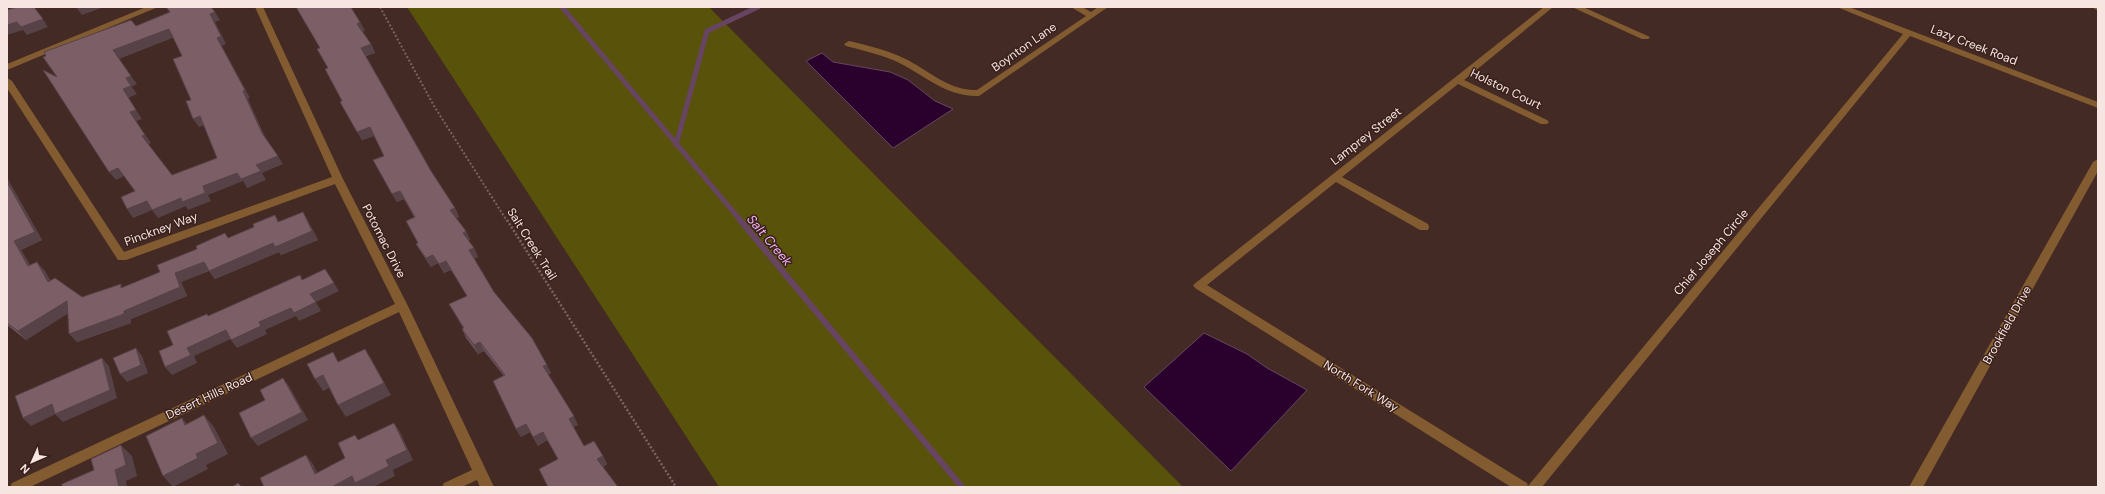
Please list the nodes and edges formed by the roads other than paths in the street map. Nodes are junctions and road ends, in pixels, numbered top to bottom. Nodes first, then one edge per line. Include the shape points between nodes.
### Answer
1 (154, 7) edge
2 (259, 7) edge
3 (1075, 7) edge
4 (1104, 7) edge
5 (1549, 7) edge
6 (1576, 7) edge
7 (1841, 7) edge
8 (1092, 15) junction
9 (1908, 33) junction
10 (1645, 37) dead end
11 (849, 44) dead end
12 (7, 67) edge
13 (1457, 80) junction
14 (7, 81) edge
15 (2098, 105) edge
16 (1544, 122) dead end
17 (2098, 162) edge
18 (1335, 177) junction
19 (338, 179) junction
20 (1424, 227) dead end
21 (1199, 285) joint
22 (402, 306) junction
23 (480, 472) junction
24 (17, 487) edge
25 (449, 487) edge
26 (487, 487) edge
27 (1522, 487) edge
28 (1534, 487) edge
29 (1916, 487) edge

1 - 12 street
2 - 19 street, Potomac Drive
3 - 8 street
4 - 8 street, Boynton Lane
5 - 13 street, Lamprey Street
6 - 10 street
7 - 9 street, Lazy Creek Road
8 - 11 street, Boynton Lane via 979,93 968,95 957,92 896,58
9 - 15 street, Lazy Creek Road
9 - 28 street, Chief Joseph Circle
13 - 16 street, Holston Court
13 - 18 street, Lamprey Street
14 - 19 street, Pinckney Way via 122,257
17 - 29 street, Brookfield Drive
18 - 20 street
18 - 21 street, Lamprey Street
19 - 22 street, Potomac Drive
21 - 27 street, North Fork Way
22 - 23 street, Potomac Drive
22 - 24 street, Desert Hills Road
23 - 25 street
23 - 26 street, Potomac Drive

